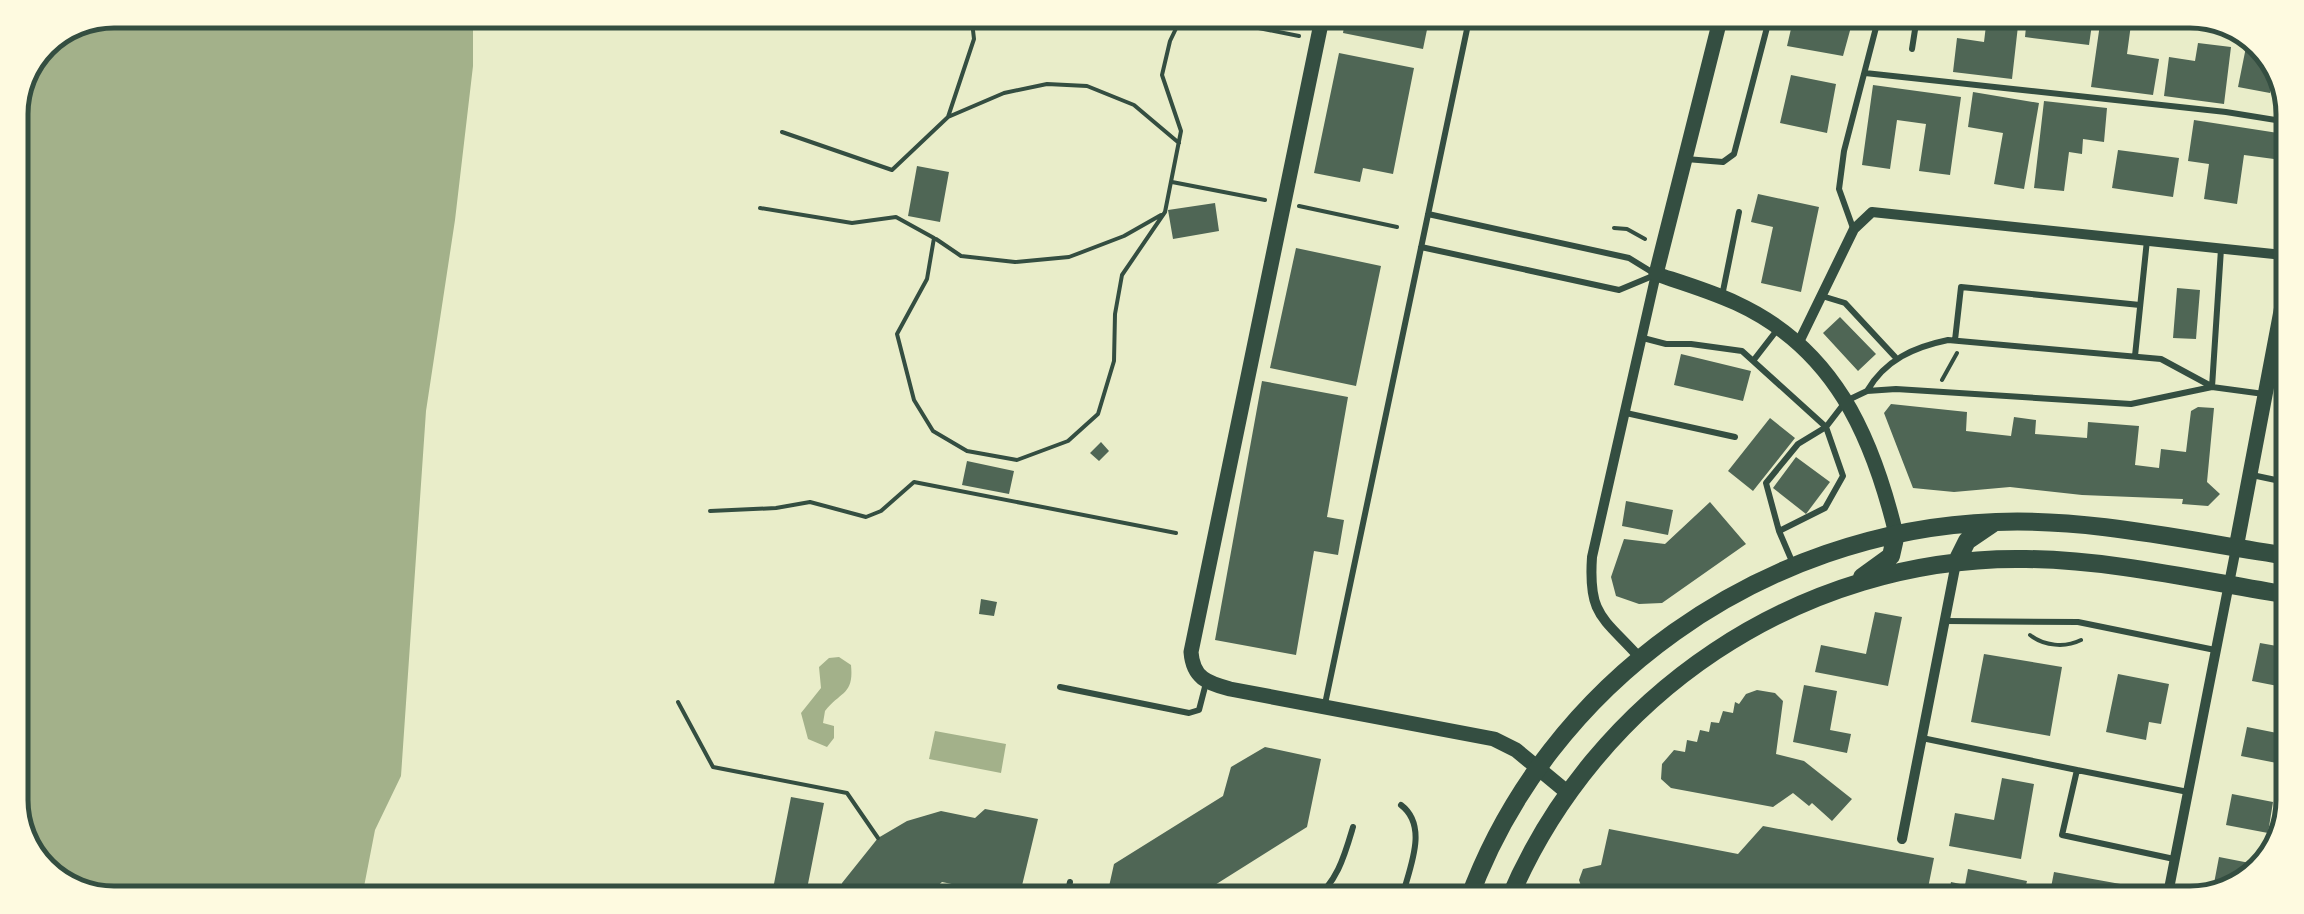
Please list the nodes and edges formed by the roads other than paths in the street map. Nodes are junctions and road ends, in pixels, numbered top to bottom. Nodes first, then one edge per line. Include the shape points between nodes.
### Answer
1 (1320, 28) edge
2 (1467, 28) edge
3 (1718, 28) edge
4 (1767, 28) edge
5 (1876, 28) edge
6 (1915, 28) edge
7 (1912, 50) dead end
8 (1865, 74) junction
9 (2276, 121) edge
10 (1685, 158) junction
11 (1739, 212) dead end
12 (1428, 214) junction
13 (1854, 229) junction
14 (2147, 240) junction
15 (1421, 246) junction
16 (2220, 248) junction
17 (2276, 253) edge
18 (1656, 274) junction
19 (1821, 296) junction
20 (1722, 298) junction
21 (2140, 305) junction
22 (1778, 329) junction
23 (2276, 337) edge
24 (1642, 338) junction
25 (1960, 341) junction
26 (1798, 344) junction
27 (2135, 356) junction
28 (1897, 359) junction
29 (1753, 361) junction
30 (2212, 387) junction
31 (1867, 391) junction
32 (2265, 394) junction
33 (1846, 400) junction
34 (1625, 412) junction
35 (1826, 427) junction
36 (1735, 437) dead end
37 (2249, 474) junction
38 (2276, 479) edge
39 (1996, 522) junction
40 (1779, 531) junction
41 (1896, 534) junction
42 (2236, 548) junction
43 (2276, 554) edge
44 (1956, 563) junction
45 (1794, 566) junction
46 (2229, 586) junction
47 (1843, 588) junction
48 (2276, 592) edge
49 (1946, 621) junction
50 (2216, 650) junction
51 (1638, 657) junction
52 (1206, 682) junction
53 (1060, 687) dead end
54 (1325, 706) junction
55 (1922, 738) junction
56 (1538, 768) junction
57 (2077, 770) junction
58 (2188, 792) junction
59 (1568, 793) junction
60 (1401, 805) dead end
61 (1352, 827) dead end
62 (1902, 839) dead end
63 (2175, 859) junction
64 (1070, 882) dead end
65 (1069, 886) edge
66 (1328, 886) edge
67 (1405, 886) edge
68 (1475, 886) edge
69 (1515, 886) edge
70 (2170, 886) edge

1 - 52 street via 1191,652
2 - 12 lane
3 - 10 street
4 - 10 lane via 1734,154 1723,162
5 - 8 lane
6 - 7 lane
8 - 9 lane
8 - 13 lane via 1840,190
10 - 18 street
11 - 20 lane
12 - 15 lane
12 - 18 lane via 1630,258
13 - 14 street via 1872,212
13 - 19 street
14 - 16 street
14 - 21 lane
15 - 18 lane via 1619,290
15 - 54 lane
16 - 17 street
16 - 30 lane
18 - 20 street
18 - 24 street
19 - 26 street
19 - 28 lane via 1845,303
20 - 22 street
21 - 25 lane via 1961,288
21 - 27 lane
22 - 26 street
22 - 29 lane
23 - 32 street
24 - 29 lane via 1742,351
24 - 34 street
25 - 27 lane
25 - 28 lane via 1918,347
26 - 33 street
27 - 30 lane via 2160,359
28 - 31 lane
29 - 35 lane
30 - 31 lane via 2131,404
30 - 32 lane
31 - 33 lane
32 - 37 street
33 - 35 lane
33 - 41 street via 1875,456
34 - 36 lane
34 - 51 street via 1590,584 1598,616
35 - 40 lane via 1798,444 1766,483
35 - 40 lane via 1843,476 1824,508
37 - 38 lane
37 - 42 street
39 - 41 main road
39 - 42 main road via 2082,526
39 - 44 main road via 1967,542
40 - 45 lane
41 - 45 main road
41 - 47 main road via 1888,560
42 - 43 main road
42 - 46 street
44 - 46 main road via 2042,560
44 - 47 main road
44 - 49 street
45 - 51 main road via 1704,611
46 - 48 main road
46 - 50 street
47 - 59 main road via 1736,636 1654,695
49 - 50 lane via 2078,622
49 - 55 street
50 - 58 street
51 - 56 main road
52 - 53 lane via 1199,710 1189,712
52 - 54 street
54 - 56 street via 1494,739
55 - 57 lane
55 - 62 street
56 - 59 street
56 - 68 main road
57 - 58 lane
57 - 63 lane via 2062,835
58 - 63 street
59 - 69 main road
60 - 67 lane via 1418,830
61 - 66 lane
63 - 70 street
64 - 65 lane

